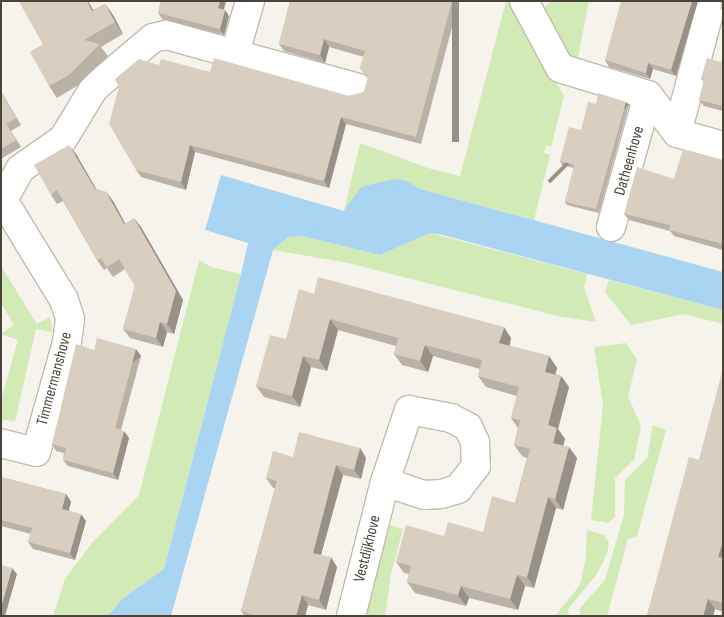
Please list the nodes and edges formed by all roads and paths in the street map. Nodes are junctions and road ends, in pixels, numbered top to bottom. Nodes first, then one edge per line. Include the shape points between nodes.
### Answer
1 (250, 1) edge
2 (524, 1) edge
3 (712, 1) edge
4 (235, 52) junction
5 (358, 88) dead end
6 (648, 95) junction
7 (677, 133) junction
8 (723, 146) edge
9 (2, 201) edge
10 (611, 226) dead end
11 (1, 443) edge
12 (384, 482) dead end
13 (351, 616) edge

1 - 4 street
2 - 6 street via 560,68
3 - 7 street
4 - 5 street
4 - 9 street via 166,35 153,38 94,88 63,139 20,169
6 - 7 street
6 - 10 street, Datheenhove
7 - 8 street
9 - 11 street, Timmermanshove via 64,300 70,319 67,342 36,452
12 - 13 street, Vestdijkhove

